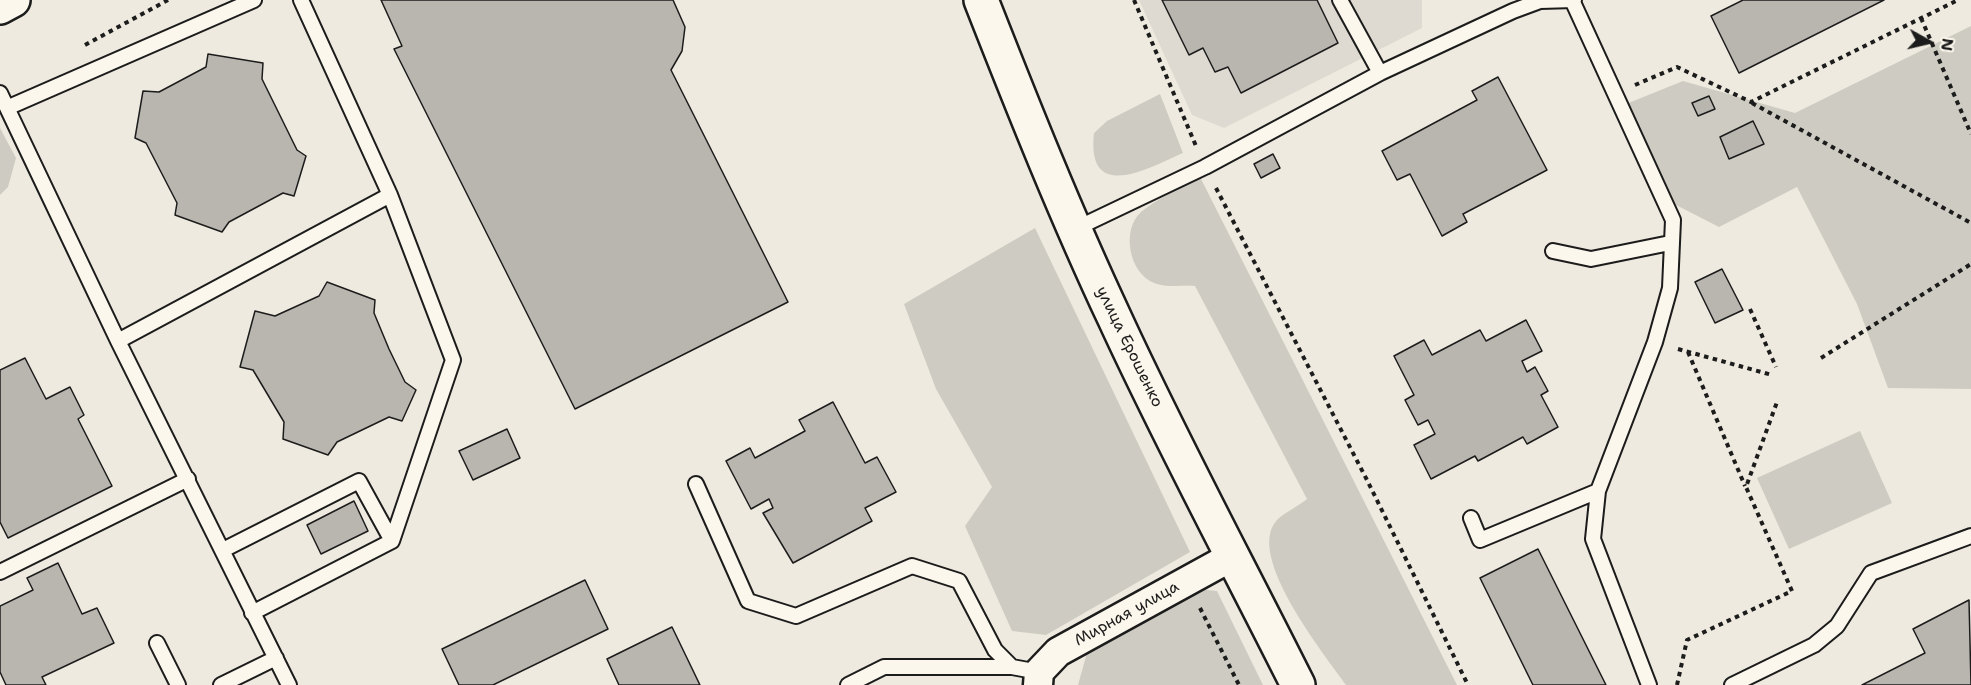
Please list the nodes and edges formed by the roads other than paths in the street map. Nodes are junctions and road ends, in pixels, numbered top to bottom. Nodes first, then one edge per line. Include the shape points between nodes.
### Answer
1 (13, 0) edge
2 (254, 0) edge
3 (301, 0) edge
4 (981, 0) edge
5 (1340, 0) edge
6 (1573, 0) edge
7 (0, 7) edge
8 (1380, 73) junction
9 (0, 93) edge
10 (9, 107) junction
11 (390, 195) junction
12 (1074, 229) junction
13 (1670, 243) junction
14 (1553, 251) dead end
15 (118, 341) junction
16 (188, 479) junction
17 (696, 484) dead end
18 (1599, 490) junction
19 (1471, 518) dead end
20 (1971, 537) edge
21 (392, 541) junction
22 (224, 550) junction
23 (1231, 557) junction
24 (0, 572) edge
25 (252, 613) junction
26 (157, 643) dead end
27 (1282, 652) junction
28 (276, 658) junction
29 (1029, 675) edge
30 (178, 685) edge
31 (221, 685) edge
32 (290, 685) edge
33 (848, 685) edge
34 (1298, 685) edge
35 (1309, 685) edge
36 (1649, 685) edge
37 (1732, 685) edge

1 - 7 main road
2 - 10 lane
3 - 11 lane
4 - 12 main road, улица Ерошенко
5 - 8 lane
6 - 8 lane via 1540,1 1513,11
6 - 13 lane via 1672,220
8 - 12 lane via 1205,167
9 - 10 lane
10 - 15 lane
11 - 15 lane
11 - 21 lane via 453,360
12 - 23 main road, улица Ерошенко
13 - 14 lane via 1591,259
13 - 18 lane via 1670,288 1655,342
15 - 16 lane
16 - 22 lane
16 - 24 lane
17 - 29 lane via 748,601 796,616 912,566 959,581 995,650
18 - 19 lane via 1480,540
18 - 36 lane via 1593,539
20 - 37 lane via 1871,573 1837,626 1814,645
21 - 22 lane via 358,481
21 - 25 lane
22 - 25 lane
23 - 27 main road, улица Ерошенко
23 - 29 street, Мирная улица via 1058,652
25 - 28 lane
26 - 30 lane
27 - 34 main road, улица Ерошенко
27 - 35 lane
28 - 31 lane
28 - 32 lane
29 - 33 lane via 884,667

